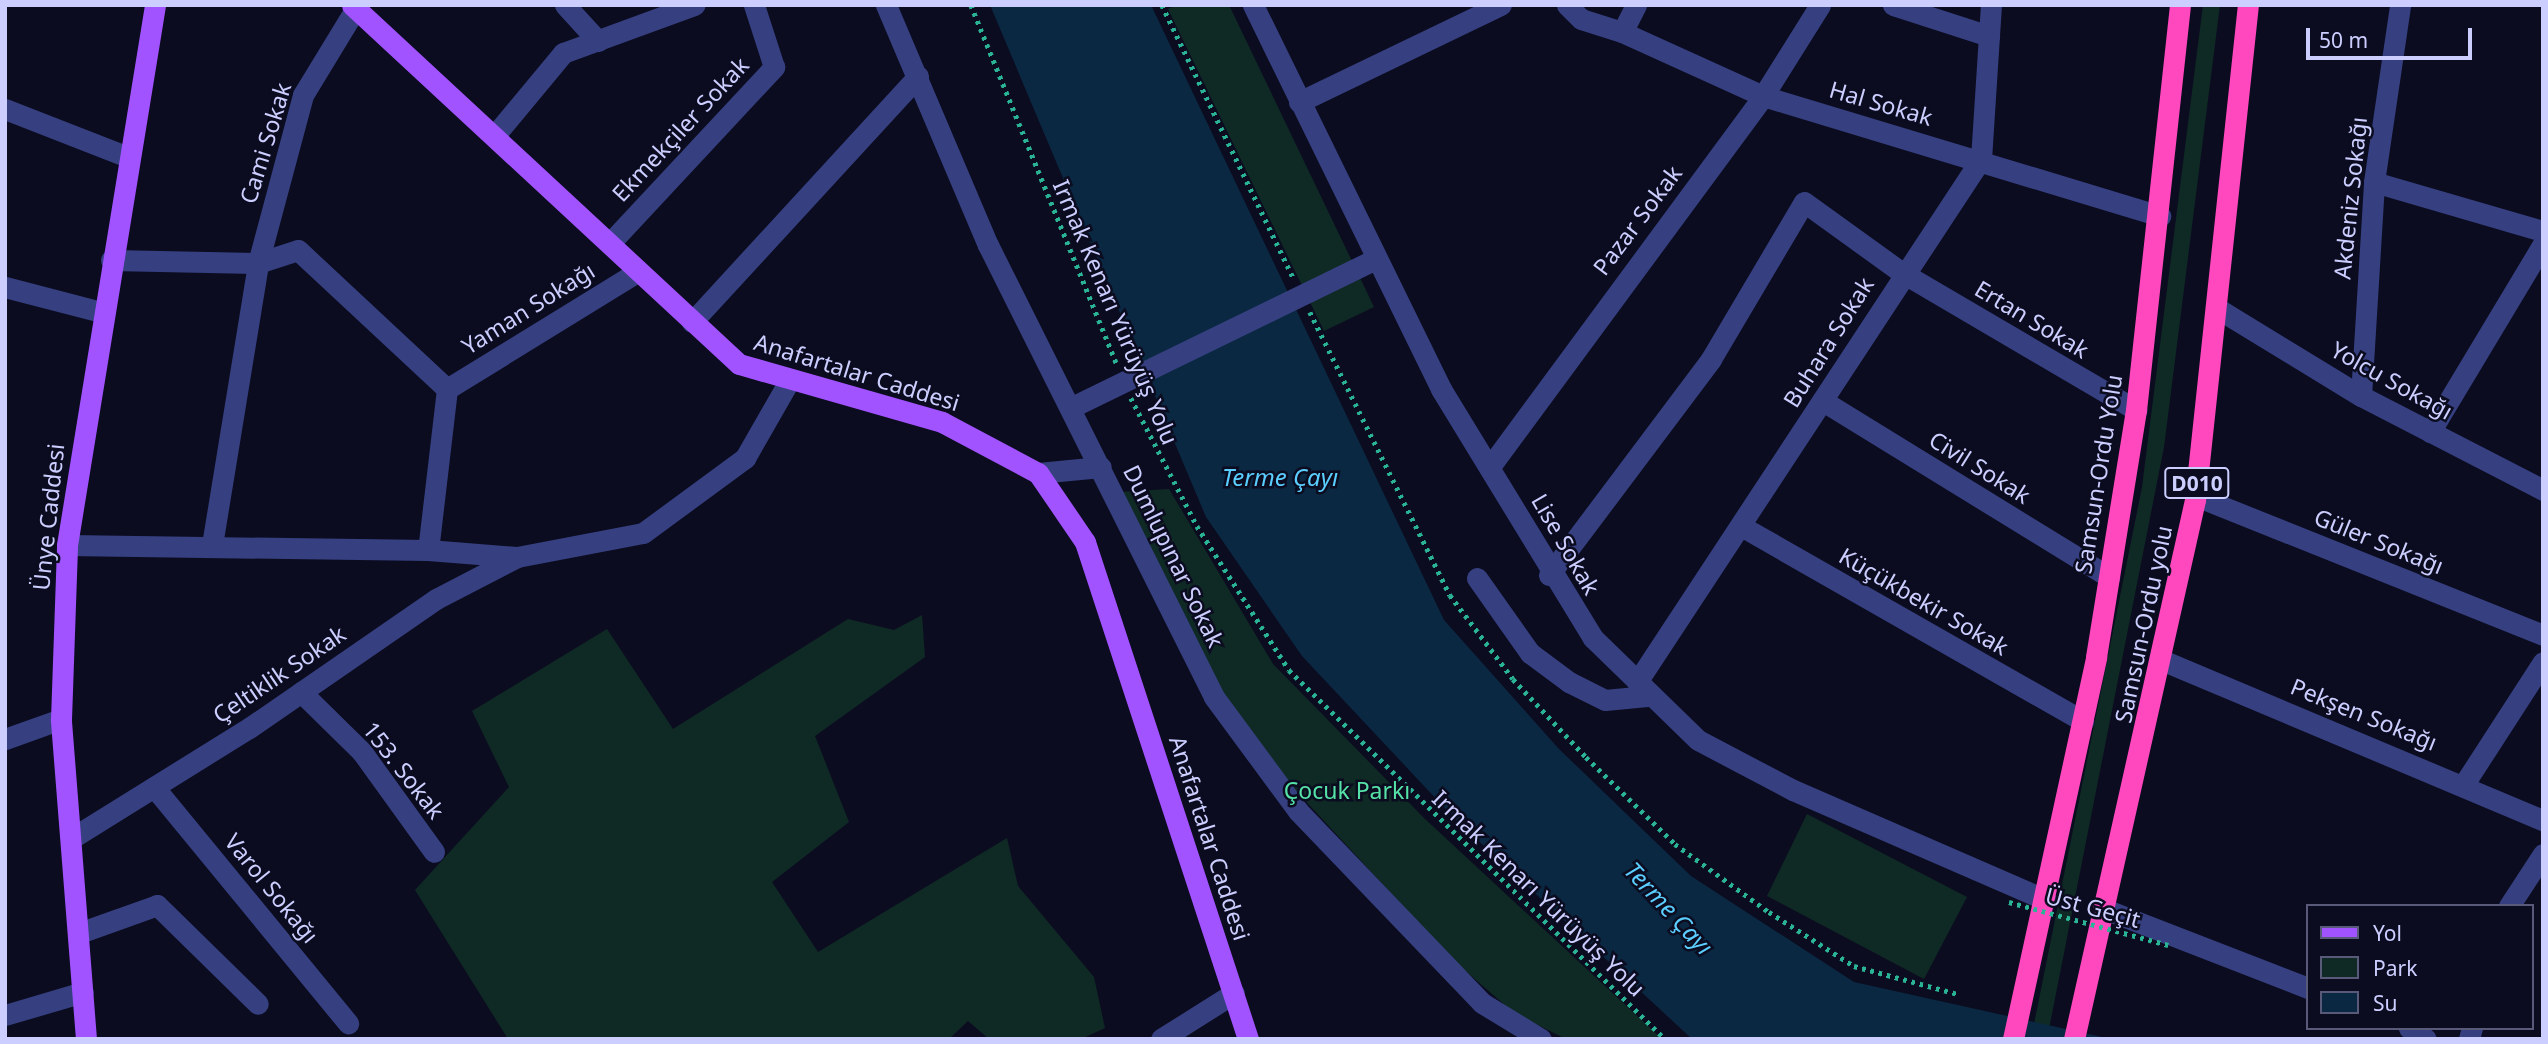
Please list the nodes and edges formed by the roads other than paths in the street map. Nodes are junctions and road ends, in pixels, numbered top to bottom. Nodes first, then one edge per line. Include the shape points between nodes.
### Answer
1 (155, 5) edge
2 (565, 5) edge
3 (694, 5) edge
4 (754, 5) edge
5 (886, 5) edge
6 (1253, 5) edge
7 (1501, 5) edge
8 (1567, 5) edge
9 (1636, 5) edge
10 (1820, 5) edge
11 (1894, 5) edge
12 (1991, 5) edge
13 (2180, 5) edge
14 (2248, 5) edge
15 (2400, 5) edge
16 (354, 6) edge
17 (1622, 32) junction
18 (1989, 36) junction
19 (598, 41) junction
20 (918, 76) junction
21 (1763, 96) junction
22 (1299, 102) junction
23 (5, 109) edge
24 (495, 135) junction
25 (128, 157) junction
26 (1981, 159) junction
27 (2374, 182) junction
28 (2160, 216) junction
29 (2543, 230) edge
30 (610, 243) junction
31 (2543, 244) edge
32 (1376, 259) junction
33 (111, 260) junction
34 (258, 263) junction
35 (637, 272) junction
36 (1901, 272) junction
37 (5, 287) edge
38 (2220, 310) junction
39 (101, 312) junction
40 (692, 322) junction
41 (788, 383) junction
42 (447, 388) junction
43 (2361, 396) junction
44 (1824, 401) junction
45 (1070, 408) junction
46 (2136, 410) junction
47 (2430, 432) junction
48 (1492, 464) junction
49 (1101, 467) junction
50 (1038, 473) junction
51 (2543, 490) edge
52 (2196, 496) junction
53 (1741, 526) junction
54 (67, 545) junction
55 (212, 545) junction
56 (428, 550) junction
57 (517, 557) junction
58 (1549, 575) junction
59 (2109, 577) junction
60 (1477, 578) dead end
61 (2543, 635) edge
62 (2164, 661) junction
63 (2543, 662) edge
64 (1642, 689) junction
65 (300, 692) junction
66 (61, 719) junction
67 (2083, 721) junction
68 (5, 739) edge
69 (2464, 784) junction
70 (154, 787) junction
71 (2543, 820) edge
72 (72, 838) junction
73 (434, 852) dead end
74 (2543, 854) edge
75 (2046, 900) junction
76 (2510, 904) edge
77 (2107, 910) junction
78 (79, 933) junction
79 (2306, 987) edge
80 (83, 992) junction
81 (1234, 993) junction
82 (258, 1004) dead end
83 (5, 1015) edge
84 (348, 1023) dead end
85 (86, 1039) edge
86 (1161, 1039) edge
87 (1248, 1039) edge
88 (1541, 1039) edge
89 (2013, 1039) edge
90 (2074, 1039) edge

1 - 25 main road, Ünye Caddesi
2 - 19 street
3 - 19 street
4 - 30 street, Ekmekçiler Sokak via 774,67
5 - 20 street, Dumlupınar Sokak
6 - 22 street, Lise Sokak
7 - 22 street
8 - 17 street, Hal Sokak via 1581,19
9 - 17 street
10 - 21 street, Pazar Sokak
11 - 18 street
12 - 18 street
13 - 28 highway, Samsun-Ordu Yolu
14 - 38 highway, Samsun-Ordu yolu / D010
15 - 27 street, Akdeniz Sokağı
16 - 24 main road, Anafartalar Caddesi
16 - 34 street, Cami Sokak via 303,95
17 - 21 street, Hal Sokak
18 - 26 street
19 - 24 street via 563,53
20 - 40 street
20 - 45 street, Dumlupınar Sokak via 988,245
21 - 26 street, Hal Sokak
21 - 48 street, Pazar Sokak
22 - 32 street, Lise Sokak
23 - 25 street
24 - 30 main road, Anafartalar Caddesi
25 - 33 main road, Ünye Caddesi
26 - 28 street, Hal Sokak
26 - 36 street, Buhara Sokak
27 - 29 street
27 - 43 street, Akdeniz Sokağı
28 - 46 highway, Samsun-Ordu Yolu
30 - 35 main road, Anafartalar Caddesi
31 - 47 street
32 - 45 street, bridge
32 - 48 street, Lise Sokak via 1441,389
33 - 34 street
33 - 39 main road, Ünye Caddesi
34 - 42 street via 298,250
34 - 55 street, Cami Sokak
35 - 40 main road, Anafartalar Caddesi
35 - 42 street, Yaman Sokağı
36 - 44 street, Buhara Sokak
36 - 46 street, Ertan Sokak
36 - 58 street, Ertan Sokak via 1804,202 1711,359
37 - 39 street
38 - 43 street, Yolcu Sokağı
38 - 52 highway, Samsun-Ordu yolu / D010
39 - 54 main road, Ünye Caddesi
40 - 41 main road, Anafartalar Caddesi via 739,365
41 - 50 main road, Anafartalar Caddesi via 942,422
41 - 57 street via 745,458 643,533
42 - 56 street
43 - 47 street, Yolcu Sokağı
44 - 53 street, Buhara Sokak
44 - 59 street, Civil Sokak
45 - 49 street, Dumlupınar Sokak
46 - 59 highway, Samsun-Ordu Yolu
47 - 51 street, Yolcu Sokağı
48 - 58 street, Lise Sokak
49 - 50 street
49 - 88 street, Dumlupınar Sokak via 1214,697 1298,811 1482,1003
50 - 81 main road, Anafartalar Caddesi via 1085,542
52 - 61 street, Güler Sokağı
52 - 62 highway, Samsun-Ordu yolu / D010
53 - 64 street, Buhara Sokak
53 - 67 street, Küçükbekir Sokak
54 - 55 street
54 - 66 main road, Ünye Caddesi
55 - 56 street
56 - 57 street
57 - 65 street, Çeltiklik Sokak via 436,599
58 - 64 street, Lise Sokak via 1593,638
59 - 67 highway, Samsun-Ordu Yolu
60 - 64 street via 1530,653 1569,682 1605,700
62 - 69 street, Pekşen Sokağı
62 - 77 highway, Samsun-Ordu yolu / D010
63 - 69 street
64 - 75 street, Lise Sokak via 1698,740 1763,776
65 - 70 street, Çeltiklik Sokak
65 - 73 street, 153. Sokak via 362,752
66 - 68 street
66 - 72 main road, Ünye Caddesi
67 - 75 highway, Samsun-Ordu Yolu
69 - 71 street, Pekşen Sokağı
70 - 72 street, Çeltiklik Sokak
70 - 84 street, Varol Sokağı
72 - 78 main road, Ünye Caddesi
74 - 76 street
75 - 89 highway, Samsun-Ordu Yolu
77 - 79 street
77 - 90 highway, Samsun-Ordu yolu / D010
78 - 80 main road, Ünye Caddesi
78 - 82 street via 157,905
80 - 83 street
80 - 85 main road, Ünye Caddesi
81 - 86 street
81 - 87 main road, Anafartalar Caddesi

